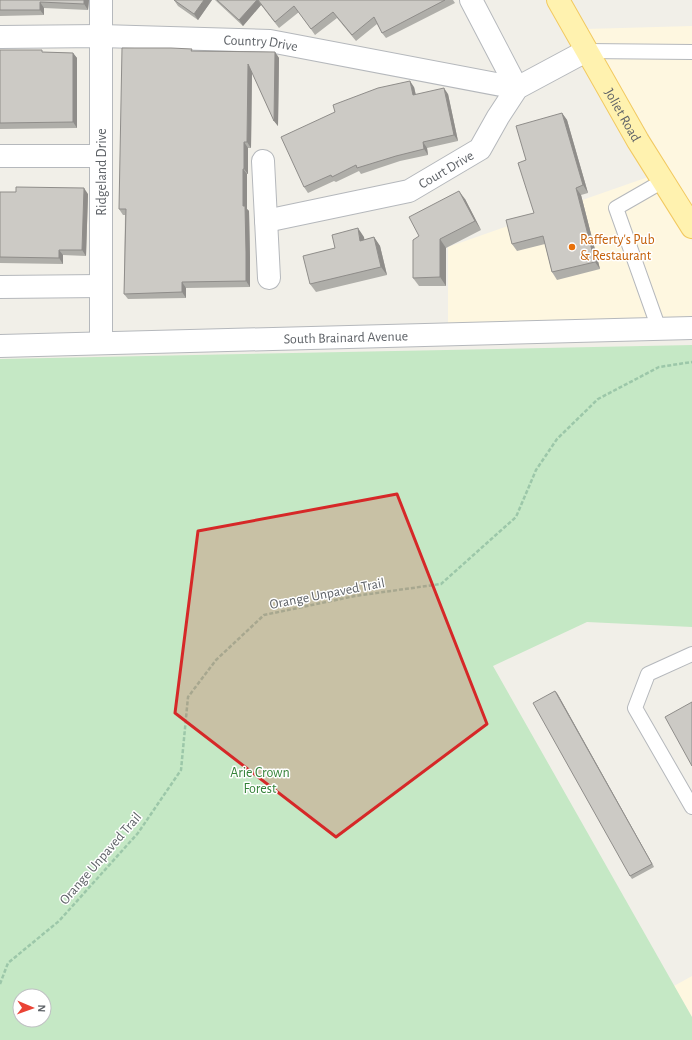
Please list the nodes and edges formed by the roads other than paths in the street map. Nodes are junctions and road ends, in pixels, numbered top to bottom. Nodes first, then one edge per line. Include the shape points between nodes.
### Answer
1 (101, 0) edge
2 (472, 0) edge
3 (558, 0) edge
4 (101, 36) junction
5 (0, 37) edge
6 (586, 50) junction
7 (692, 52) edge
8 (517, 88) junction
9 (0, 156) edge
10 (101, 156) junction
11 (263, 161) dead end
12 (664, 181) junction
13 (266, 221) junction
14 (692, 227) edge
15 (269, 278) dead end
16 (101, 286) junction
17 (0, 287) edge
18 (692, 328) edge
19 (659, 329) junction
20 (101, 343) junction
21 (0, 346) edge
22 (692, 654) edge
23 (692, 807) edge

1 - 4 street, Ridgeland Drive
2 - 8 street
3 - 6 main road, Joliet Road
4 - 5 street, Country Drive
4 - 8 street, Country Drive via 270,41
4 - 10 street, Ridgeland Drive
6 - 7 lane
6 - 8 street, Court Drive
6 - 12 main road, Joliet Road
8 - 13 street, Court Drive via 480,149 410,191
9 - 10 street
10 - 16 street, Ridgeland Drive
11 - 13 street
12 - 14 main road, Joliet Road
12 - 19 lane via 616,208
13 - 15 street
16 - 17 street
16 - 20 street, Ridgeland Drive
18 - 19 street, South Brainard Avenue
19 - 20 street, South Brainard Avenue
20 - 21 street, South Brainard Avenue
22 - 23 lane via 648,674 635,708

